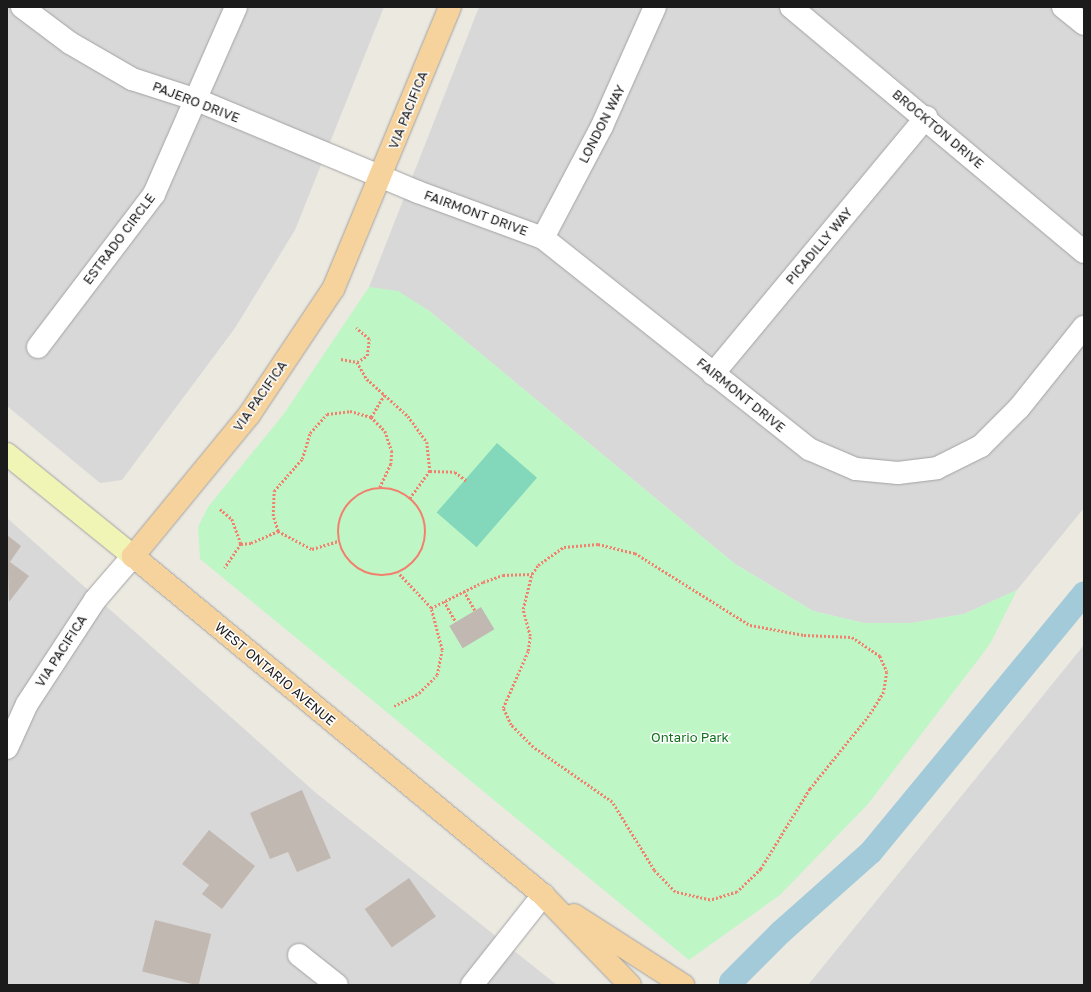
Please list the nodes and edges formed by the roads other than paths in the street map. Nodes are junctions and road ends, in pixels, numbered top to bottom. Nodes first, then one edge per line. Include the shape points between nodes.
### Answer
1 (22, 7) edge
2 (236, 7) edge
3 (450, 7) edge
4 (655, 7) edge
5 (791, 7) edge
6 (1063, 7) edge
7 (1084, 24) edge
8 (197, 100) junction
9 (926, 117) junction
10 (381, 177) junction
11 (542, 238) junction
12 (1084, 252) edge
13 (1084, 327) edge
14 (38, 347) dead end
15 (713, 374) junction
16 (7, 454) edge
17 (133, 556) junction
18 (7, 748) edge
19 (543, 895) junction
20 (299, 955) dead end
21 (337, 985) edge
22 (472, 985) edge
23 (630, 985) edge
24 (683, 985) edge

1 - 8 street, PAJERO DRIVE via 70,43 132,79
2 - 8 street, ESTRADO CIRCLE
3 - 10 main road, VIA PACIFICA
4 - 11 street, LONDON WAY via 609,112
5 - 9 street, BROCKTON DRIVE
6 - 7 street
8 - 10 street, PAJERO DRIVE
8 - 14 street, ESTRADO CIRCLE via 154,194
9 - 12 street, BROCKTON DRIVE
9 - 15 street, PICADILLY WAY
10 - 11 street, FAIRMONT DRIVE
10 - 17 main road, VIA PACIFICA via 333,289 249,415
11 - 15 street, FAIRMONT DRIVE via 680,344
13 - 15 street, FAIRMONT DRIVE via 1019,408 981,446 937,468 922,470 898,473 856,469 809,449
16 - 17 main road, WEST ONTARIO AVENUE
17 - 18 street, VIA PACIFICA via 95,600 27,704
17 - 19 main road, WEST ONTARIO AVENUE
19 - 22 street
19 - 23 main road, WEST ONTARIO AVENUE
19 - 24 main road, WEST ONTARIO AVENUE
20 - 21 street

